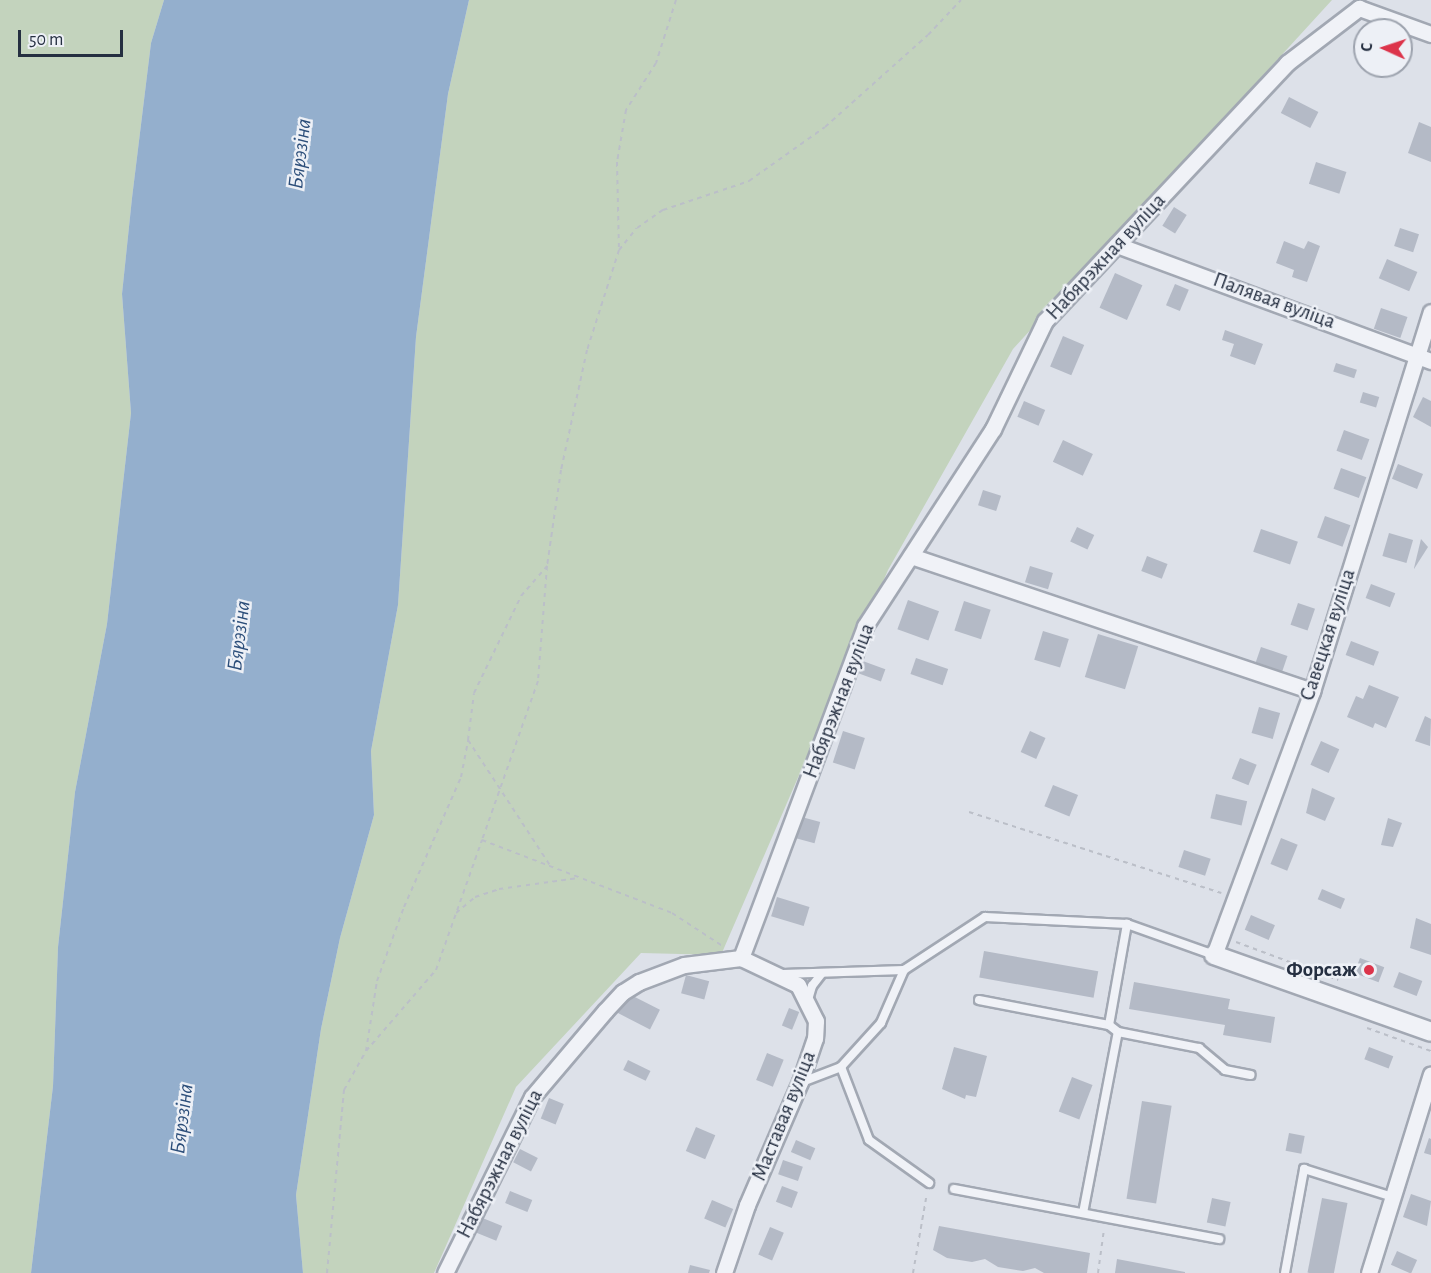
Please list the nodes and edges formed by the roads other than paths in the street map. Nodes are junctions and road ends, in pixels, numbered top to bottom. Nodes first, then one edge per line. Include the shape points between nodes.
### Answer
1 (1431, 34) edge
2 (1117, 244) junction
3 (1431, 312) edge
4 (1417, 353) junction
5 (1431, 361) edge
6 (911, 556) junction
7 (1312, 691) junction
8 (1127, 924) junction
9 (1214, 955) junction
10 (741, 958) junction
11 (904, 970) junction
12 (822, 973) junction
13 (782, 974) junction
14 (808, 1000) junction
15 (979, 1000) dead end
16 (1109, 1025) junction
17 (1118, 1032) junction
18 (1431, 1032) edge
19 (841, 1066) junction
20 (1431, 1074) edge
21 (1251, 1076) dead end
22 (800, 1082) junction
23 (929, 1183) road end
24 (954, 1189) dead end
25 (1393, 1197) junction
26 (1083, 1213) junction
27 (1219, 1239) dead end
28 (445, 1273) edge
29 (724, 1273) edge
30 (1285, 1273) edge
31 (1369, 1273) edge

1 - 2 street, Набярэжная вуліца via 1359,8 1287,63
2 - 4 street, Палявая вуліца
2 - 6 street, Набярэжная вуліца via 1045,321 993,429
3 - 4 street, Савецкая вуліца
4 - 5 street, Палявая вуліца
4 - 7 street, Савецкая вуліца
6 - 7 street
6 - 10 street, Набярэжная вуліца via 865,626
7 - 9 street, Савецкая вуліца
8 - 9 lane
8 - 11 lane via 986,917
8 - 16 lane
9 - 18 street
10 - 13 street, Маставая вуліца
10 - 28 street, Набярэжная вуліца via 684,965 639,982 604,1011 532,1096
11 - 12 lane
11 - 19 lane via 881,1023
12 - 13 lane
12 - 14 lane
13 - 14 street, Маставая вуліца via 798,984
14 - 22 street, Маставая вуліца via 816,1021 815,1038
15 - 16 lane
16 - 17 lane
17 - 21 lane via 1199,1048 1225,1070
17 - 26 lane
19 - 22 lane
19 - 23 lane via 869,1140
20 - 25 street
22 - 29 street, Маставая вуліца via 747,1205
24 - 26 lane
25 - 30 lane via 1304,1168
25 - 31 street
26 - 27 lane

